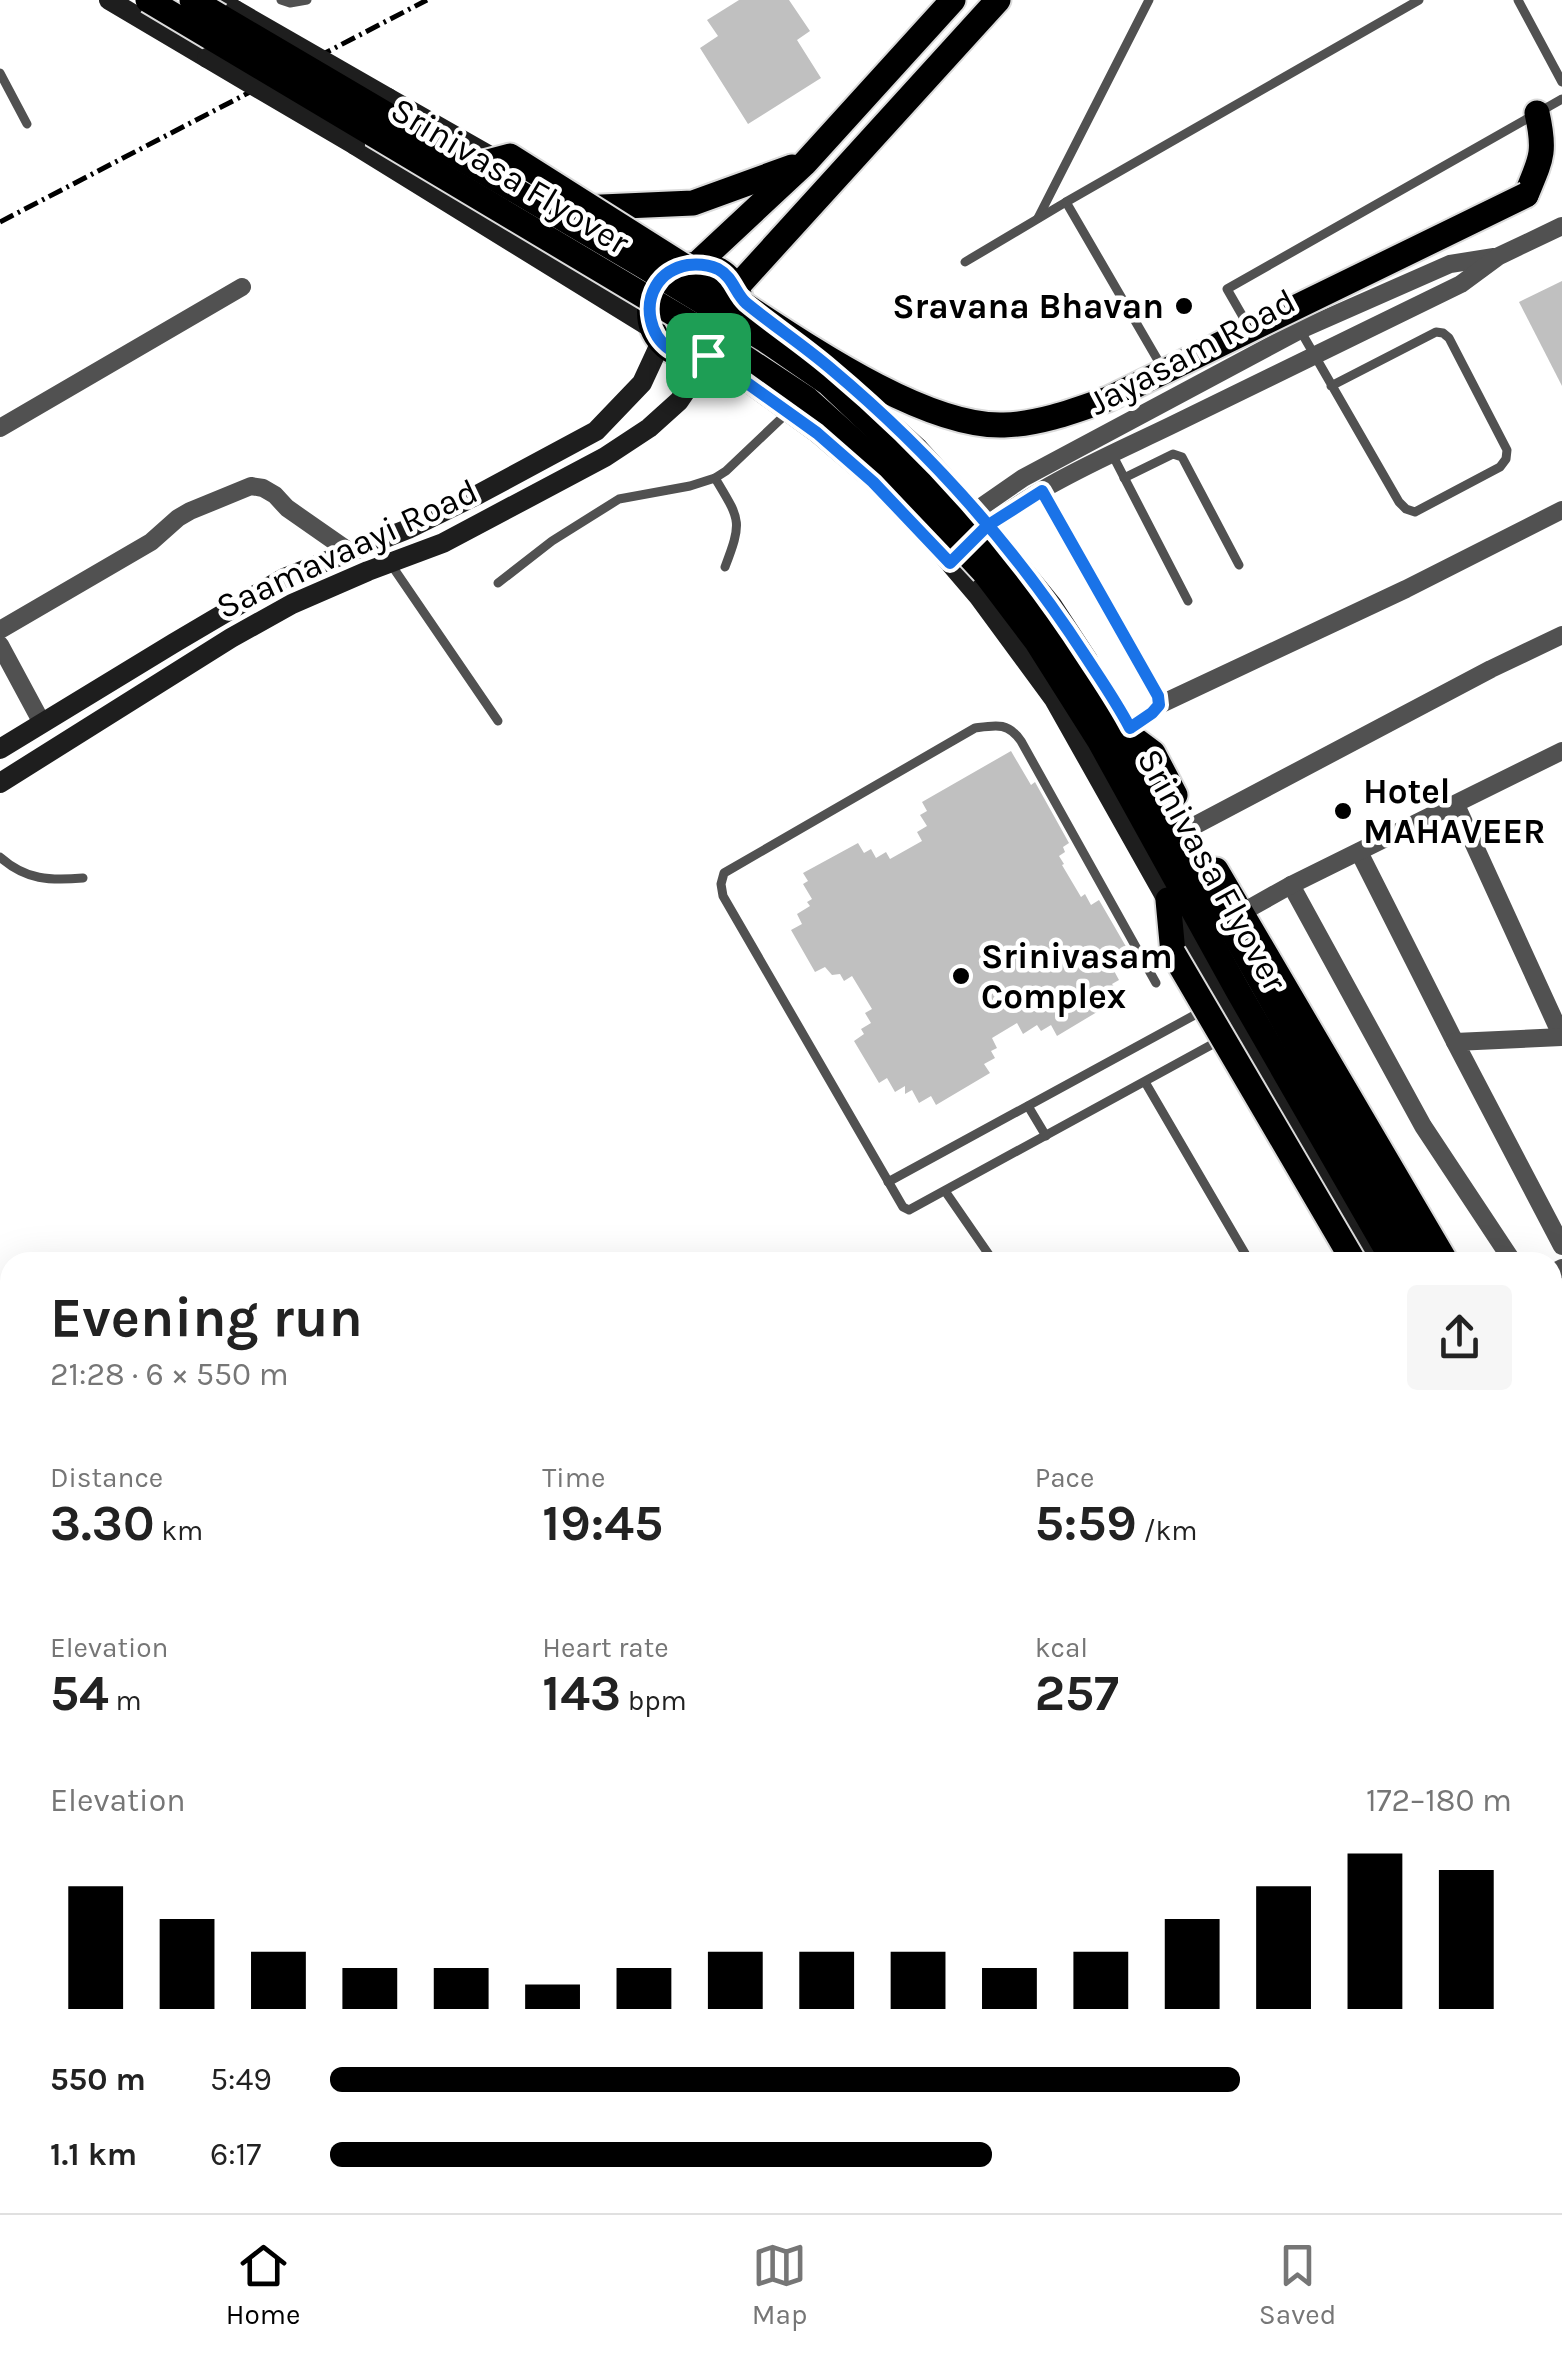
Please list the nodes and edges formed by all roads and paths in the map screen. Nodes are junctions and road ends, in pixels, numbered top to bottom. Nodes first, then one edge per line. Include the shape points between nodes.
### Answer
1 (109, 0) edge
2 (148, 0) edge
3 (192, 0) edge
4 (280, 0) edge
5 (306, 0) edge
6 (954, 0) edge
7 (998, 0) edge
8 (1149, 0) edge
9 (1419, 0) edge
10 (1518, 0) edge
11 (226, 5) edge
12 (0, 73) edge
13 (1562, 82) edge
14 (1562, 99) edge
15 (1536, 113) junction
16 (27, 124) dead end
17 (805, 162) junction
18 (476, 166) junction
19 (1066, 202) junction
20 (579, 208) junction
21 (1038, 218) junction
22 (1562, 226) edge
23 (1499, 256) junction
24 (964, 262) dead end
25 (689, 265) junction
26 (242, 287) dead end
27 (739, 293) junction
28 (1300, 330) junction
29 (657, 336) junction
30 (705, 356) junction
31 (1313, 356) junction
32 (1331, 386) junction
33 (788, 412) junction
34 (0, 428) edge
35 (1112, 454) junction
36 (715, 478) junction
37 (1124, 478) junction
38 (1042, 491) junction
39 (1562, 510) edge
40 (981, 519) junction
41 (936, 546) junction
42 (350, 552) junction
43 (390, 563) junction
44 (950, 563) junction
45 (1240, 565) dead end
46 (725, 568) dead end
47 (498, 583) dead end
48 (1188, 600) dead end
49 (0, 630) edge
50 (1562, 635) edge
51 (0, 645) edge
52 (1159, 705) junction
53 (498, 721) dead end
54 (42, 724) junction
55 (1140, 741) junction
56 (0, 749) edge
57 (1562, 751) edge
58 (0, 783) edge
59 (1456, 805) junction
60 (1192, 826) junction
61 (1359, 852) junction
62 (0, 857) edge
63 (83, 878) dead end
64 (1291, 886) junction
65 (1168, 900) junction
66 (1241, 913) junction
67 (1156, 983) dead end
68 (1224, 999) junction
69 (1240, 1029) junction
70 (1562, 1037) edge
71 (1455, 1042) junction
72 (1145, 1082) junction
73 (1028, 1106) junction
74 (1046, 1136) junction
75 (888, 1182) junction
76 (945, 1191) junction
77 (1562, 1246) edge
78 (987, 1252) edge
79 (1244, 1252) edge
80 (1348, 1252) edge
81 (1368, 1252) edge
82 (1388, 1252) edge
83 (1414, 1252) edge
84 (1423, 1252) edge
85 (1440, 1252) edge
86 (1505, 1252) edge

1 - 29 street, bridge via 356,145
2 - 82 main road, Srinivasa Flyover, bridge via 713,337 807,399 907,489 984,572 1100,740
3 - 18 main road, Srinivasa Flyover, bridge
4 - 5 lane
6 - 17 main road
7 - 27 main road
8 - 21 lane
9 - 19 lane
10 - 13 lane
11 - 20 street, bridge
12 - 16 lane
14 - 15 lane
15 - 18 main road, bridge via 1541,160 1526,195 1108,399 1046,420 1002,426 909,403 510,156
15 - 19 lane via 1227,290 1246,322 1162,370
17 - 20 main road via 692,203
17 - 25 main road
18 - 83 main road, Srinivasa Flyover, bridge via 828,383 997,554 1098,694
19 - 21 lane
20 - 25 street
21 - 24 lane
22 - 23 street, Jayasam Road
23 - 28 street, Jayasam Road via 1450,264
23 - 31 street, Jayasam Road via 1461,284
25 - 27 main road via 716,268
25 - 29 main road via 656,285 649,314
26 - 34 street
27 - 30 main road via 738,328 728,345
27 - 40 street via 918,448
28 - 31 lane
28 - 40 street, Jayasam Road via 1023,478
29 - 30 main road via 673,352
29 - 42 street, Saamavaayi Road via 642,383 596,431 480,494
30 - 33 street
30 - 43 street, Saamavaayi Road via 680,401 606,457 443,543
31 - 32 lane
31 - 35 street, Jayasam Road
32 - 32 lane via 1406,509 1414,512 1506,458 1443,333
33 - 36 lane
33 - 41 street via 873,482
35 - 37 lane
35 - 38 street, Jayasam Road
36 - 46 lane via 738,524
36 - 47 lane via 619,499
37 - 45 lane via 1173,454 1182,457
37 - 48 lane
38 - 40 street, Jayasam Road
38 - 52 street
39 - 52 street
40 - 41 street, Jayasam Road
40 - 44 street, Jayasam Road
40 - 55 street via 1052,605
41 - 44 street
42 - 49 street via 275,495 251,486 190,511 150,542
42 - 54 street, Saamavaayi Road via 284,578
43 - 53 lane
43 - 58 street, Saamavaayi Road via 231,638
44 - 65 street via 1054,699
50 - 60 street
51 - 54 street
52 - 55 street
54 - 56 street, Saamavaayi Road
55 - 60 main road
55 - 84 street
57 - 59 street
59 - 61 street
59 - 70 street
60 - 66 main road
61 - 64 street
61 - 71 street
62 - 63 lane via 50,881
64 - 66 street
64 - 86 street via 1423,1126
65 - 68 street
65 - 80 main road, bridge via 1173,953
66 - 85 main road
67 - 75 lane via 1020,741 1003,724 975,728 724,873 723,896
68 - 69 street
68 - 73 lane
69 - 72 lane
69 - 81 street
70 - 71 street
71 - 77 street
72 - 74 lane
72 - 79 lane
73 - 74 lane
73 - 75 lane
74 - 76 lane
75 - 76 lane via 909,1210
76 - 78 lane

